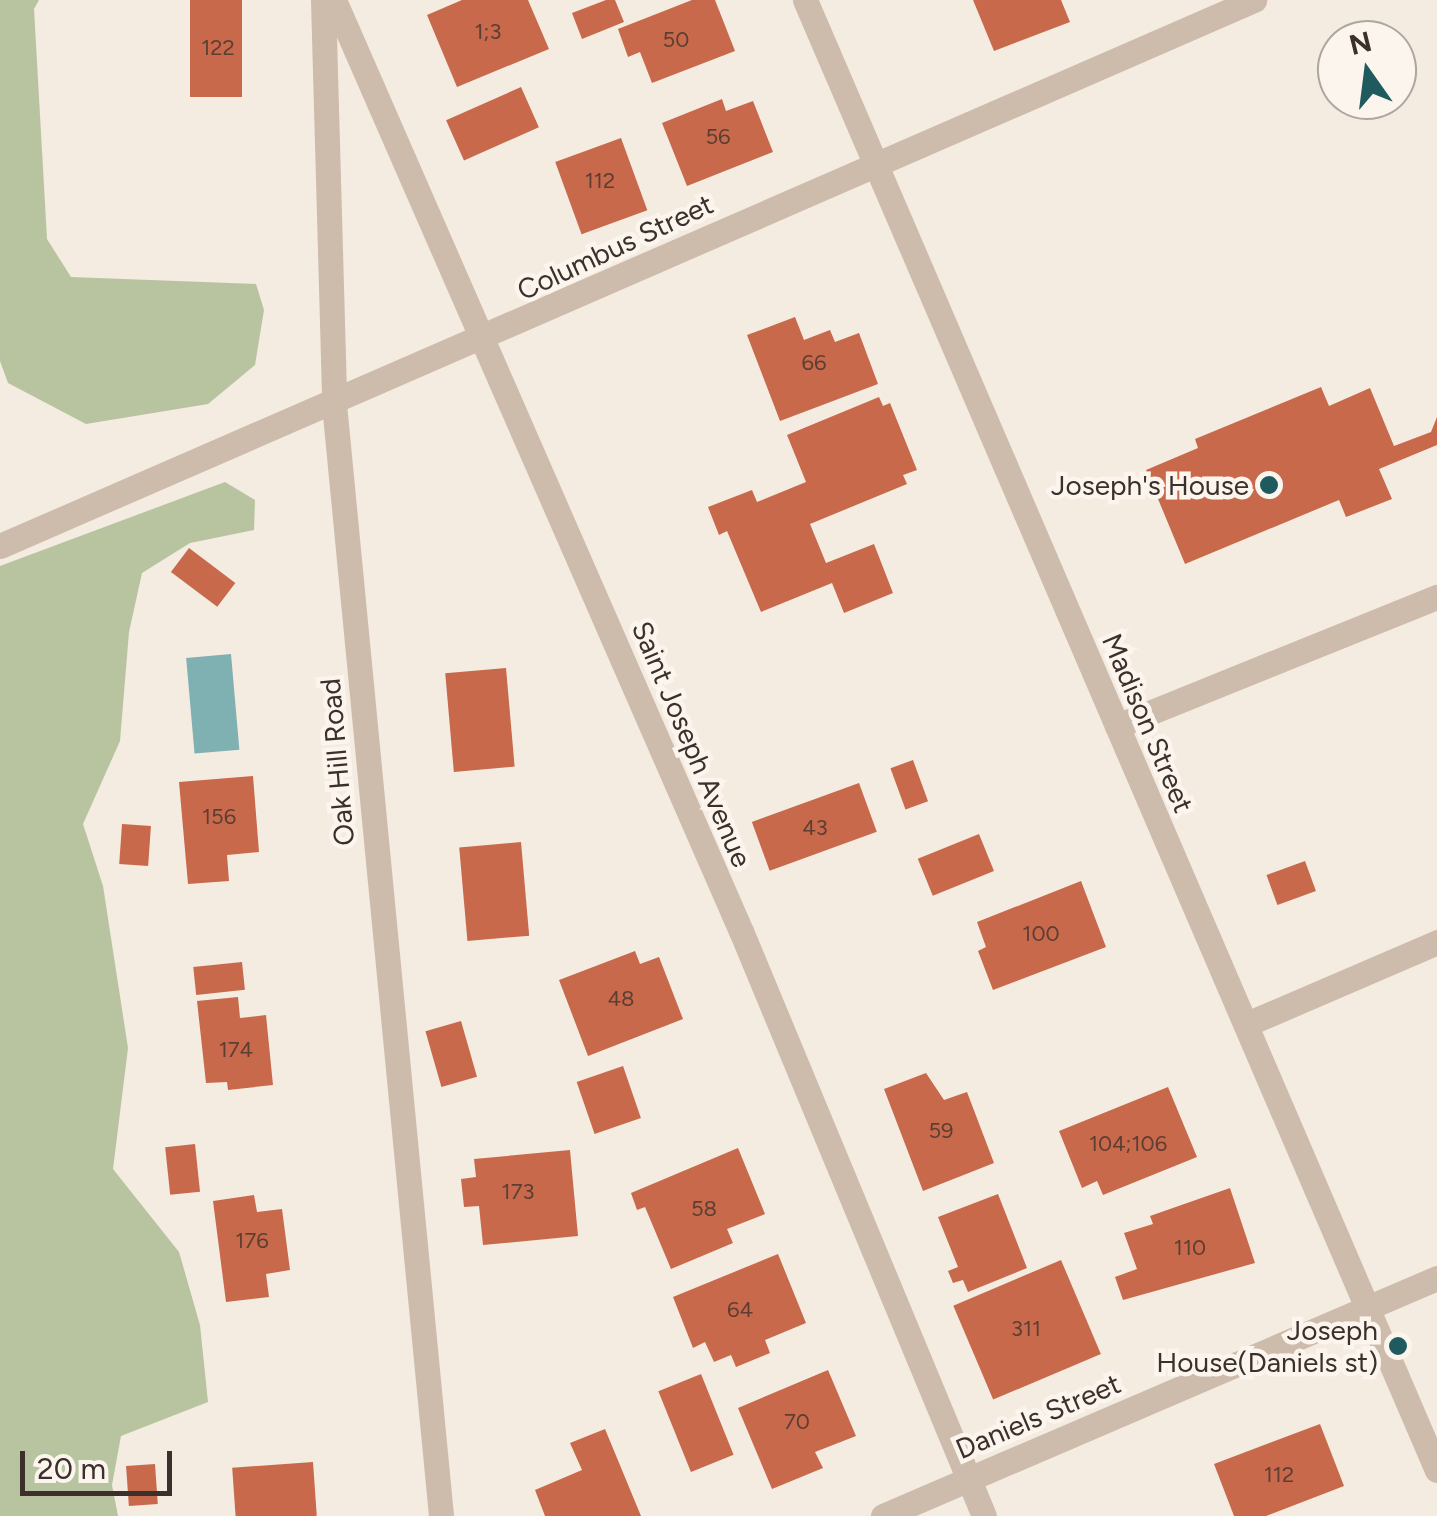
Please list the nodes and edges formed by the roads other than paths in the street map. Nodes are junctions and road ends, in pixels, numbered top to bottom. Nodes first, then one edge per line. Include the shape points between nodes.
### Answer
1 (324, 0) edge
2 (334, 0) edge
3 (805, 0) edge
4 (1254, 0) edge
5 (876, 160) junction
6 (485, 338) junction
7 (334, 404) junction
8 (0, 546) edge
9 (1437, 598) edge
10 (1117, 726) junction
11 (1437, 942) edge
12 (1247, 1024) junction
13 (1437, 1278) edge
14 (1368, 1308) junction
15 (1437, 1470) edge
16 (968, 1478) junction
17 (441, 1516) edge
18 (883, 1516) edge
19 (984, 1516) edge

1 - 7 street, Oak Hill Road
2 - 6 street, Saint Joseph Avenue
3 - 5 street, Madison Street
4 - 5 street, Columbus Street
5 - 6 street, Columbus Street
5 - 10 street, Madison Street
6 - 7 street, Columbus Street
6 - 16 street, Saint Joseph Avenue
7 - 8 street, Columbus Street
7 - 17 street, Oak Hill Road
9 - 10 street
10 - 12 street, Madison Street
11 - 12 street
12 - 14 street, Madison Street
13 - 14 street, Daniels Street
14 - 15 street, Madison Street
14 - 16 street, Daniels Street
16 - 18 street, Daniels Street
16 - 19 street, Saint Joseph Avenue

